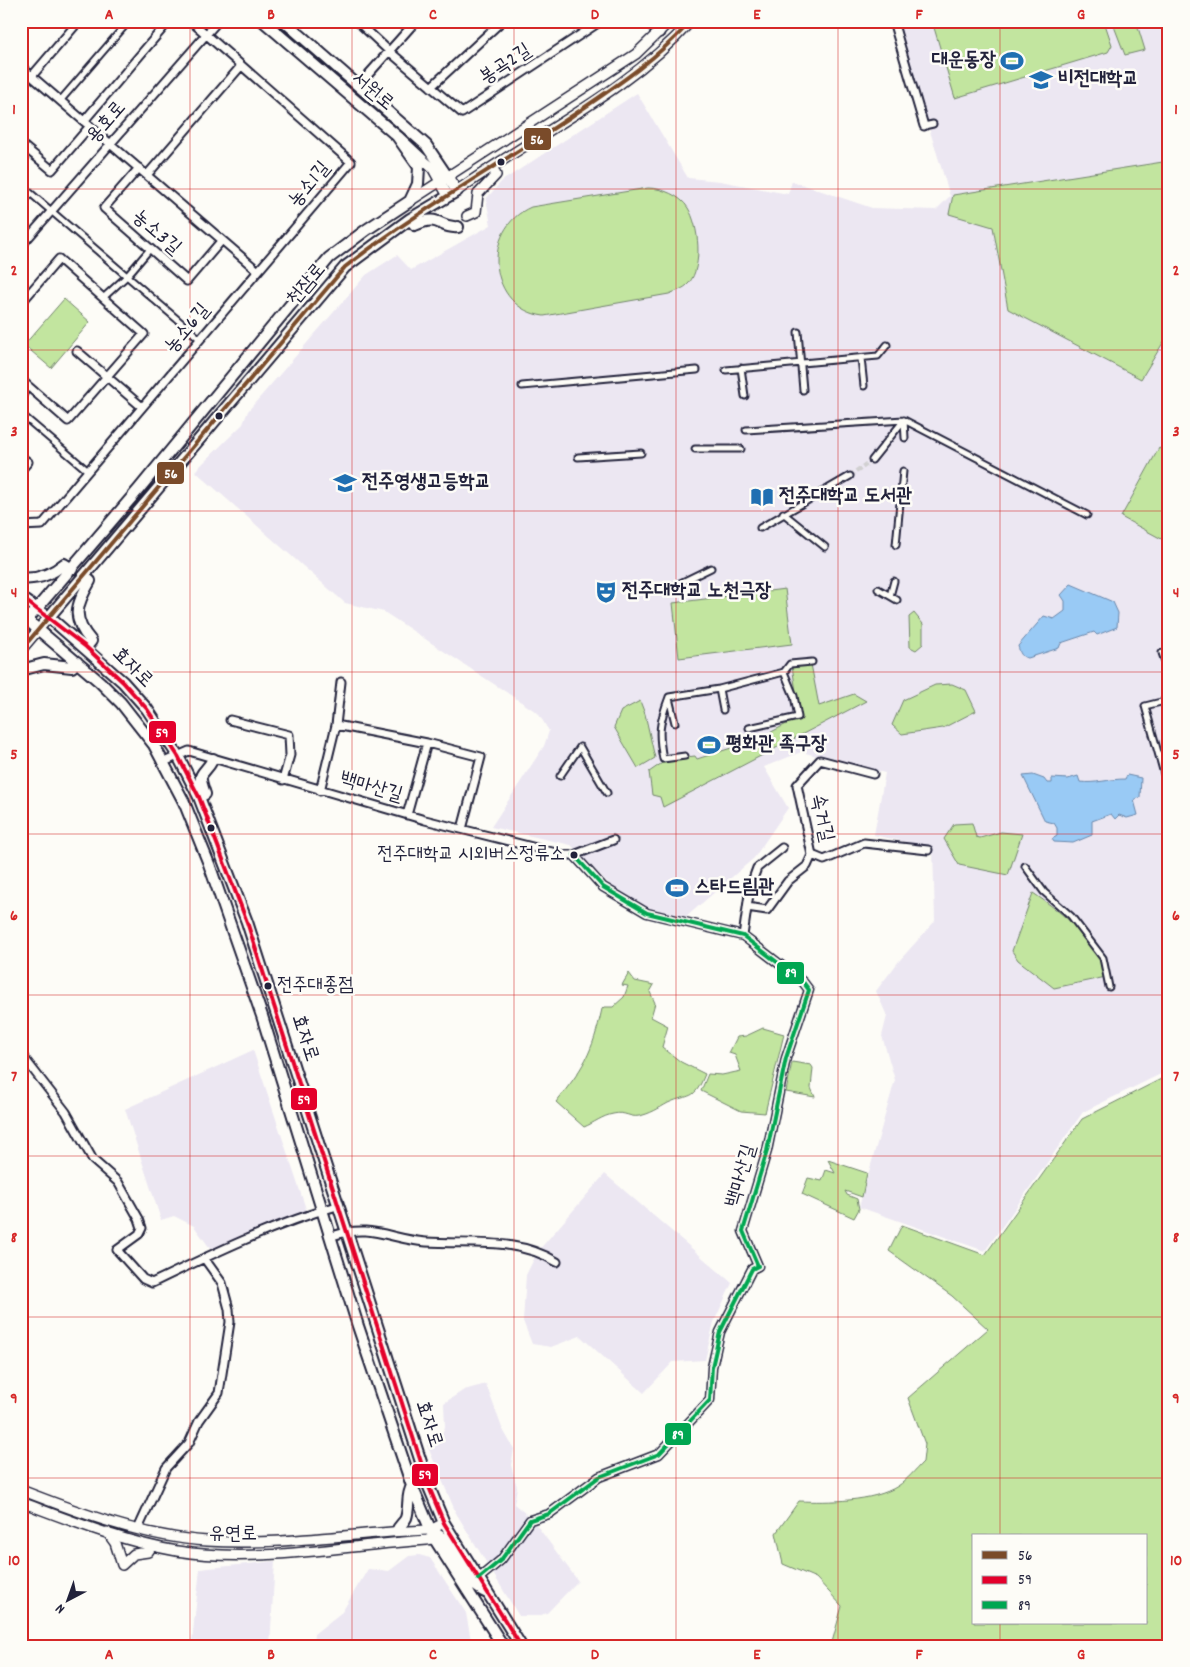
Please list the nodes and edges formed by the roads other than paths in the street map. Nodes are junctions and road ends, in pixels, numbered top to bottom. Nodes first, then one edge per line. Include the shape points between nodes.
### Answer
1 (79, 21) edge
2 (129, 21) edge
3 (169, 21) edge
4 (191, 21) edge
5 (218, 21) edge
6 (263, 21) edge
7 (284, 21) edge
8 (357, 21) edge
9 (416, 21) edge
10 (502, 21) edge
11 (645, 21) edge
12 (670, 21) edge
13 (691, 21) edge
14 (893, 21) edge
15 (595, 23) edge
16 (660, 33) junction
17 (206, 35) junction
18 (390, 52) junction
19 (241, 66) junction
20 (21, 67) edge
21 (32, 76) junction
22 (358, 86) junction
23 (431, 87) junction
24 (60, 101) junction
25 (87, 123) junction
26 (933, 124) dead end
27 (924, 126) joint
28 (397, 136) junction
29 (21, 144) edge
30 (110, 144) junction
31 (494, 167) junction
32 (138, 168) junction
33 (147, 175) junction
34 (444, 178) junction
35 (21, 184) edge
36 (457, 190) junction
37 (448, 196) junction
38 (410, 202) junction
39 (52, 211) junction
40 (467, 216) dead end
41 (410, 219) junction
42 (458, 228) dead end
43 (222, 240) junction
44 (21, 246) edge
45 (150, 249) junction
46 (258, 271) junction
47 (127, 276) junction
48 (103, 298) junction
49 (22, 301) edge
50 (798, 332) dead end
51 (200, 339) junction
52 (886, 345) dead end
53 (76, 351) dead end
54 (861, 358) junction
55 (800, 362) junction
56 (741, 368) junction
57 (697, 370) dead end
58 (726, 370) dead end
59 (107, 377) junction
60 (21, 380) edge
61 (28, 386) junction
62 (522, 386) dead end
63 (864, 386) dead end
64 (803, 390) dead end
65 (745, 396) dead end
66 (21, 399) edge
67 (142, 407) junction
68 (21, 414) edge
69 (904, 420) junction
70 (746, 430) dead end
71 (905, 438) dead end
72 (695, 449) dead end
73 (741, 449) dead end
74 (641, 453) dead end
75 (21, 457) edge
76 (578, 457) dead end
77 (872, 460) tunnel mouth
78 (21, 470) edge
79 (902, 470) dead end
80 (88, 471) junction
81 (850, 476) tunnel mouth
82 (783, 513) junction
83 (1087, 515) dead end
84 (21, 526) edge
85 (760, 528) dead end
86 (896, 545) dead end
87 (825, 547) dead end
88 (711, 568) dead end
89 (72, 569) junction
90 (84, 576) junction
91 (21, 578) edge
92 (894, 581) dead end
93 (672, 587) dead end
94 (878, 589) dead end
95 (890, 596) junction
96 (21, 597) edge
97 (897, 600) dead end
98 (38, 608) junction
99 (48, 617) junction
100 (23, 621) edge
101 (39, 629) junction
102 (86, 647) junction
103 (21, 650) edge
104 (1162, 653) dead end
105 (76, 662) junction
106 (812, 662) dead end
107 (21, 670) edge
108 (784, 672) junction
109 (1169, 673) edge
110 (341, 682) dead end
111 (719, 689) junction
112 (668, 697) junction
113 (1169, 700) edge
114 (723, 710) dead end
115 (230, 720) dead end
116 (675, 723) dead end
117 (336, 725) junction
118 (749, 728) dead end
119 (428, 743) junction
120 (178, 756) junction
121 (685, 756) dead end
122 (1169, 756) edge
123 (213, 759) junction
124 (1160, 760) junction
125 (164, 762) junction
126 (873, 774) dead end
127 (560, 776) dead end
128 (284, 780) junction
129 (1166, 781) dead end
130 (320, 790) junction
131 (607, 793) dead end
132 (199, 797) junction
133 (407, 815) junction
134 (462, 829) junction
135 (613, 840) dead end
136 (782, 848) dead end
137 (928, 850) dead end
138 (574, 855) junction
139 (812, 855) junction
140 (1025, 866) dead end
141 (747, 908) junction
142 (743, 936) junction
143 (1110, 987) dead end
144 (21, 1054) edge
145 (338, 1206) junction
146 (323, 1210) junction
147 (346, 1231) junction
148 (332, 1236) junction
149 (204, 1258) junction
150 (557, 1262) dead end
151 (412, 1486) junction
152 (21, 1490) edge
153 (21, 1502) edge
154 (83, 1512) junction
155 (79, 1523) junction
156 (138, 1529) junction
157 (397, 1531) junction
158 (107, 1532) junction
159 (440, 1532) junction
160 (292, 1540) junction
161 (152, 1546) junction
162 (293, 1552) junction
163 (478, 1579) junction
164 (487, 1593) junction
165 (514, 1635) junction
166 (501, 1645) edge
167 (521, 1646) edge

1 - 21 street
2 - 24 street
3 - 25 street
4 - 17 street, 농소1길
5 - 17 street, 용호로
6 - 28 main road, 서원로
7 - 22 main road, 서원로
8 - 18 street, 봉곡2길
9 - 18 street
10 - 23 street, 봉곡2길
11 - 16 street
12 - 16 street, 천잠로
13 - 31 street, 천잠로 via 669,46 622,82
14 - 27 street
15 - 23 street, 봉곡2길 via 462,113
16 - 34 street, 천잠로 via 636,54
17 - 19 street, 농소1길
17 - 30 street, 용호로
18 - 22 street
18 - 23 street, 봉곡2길
19 - 33 street
19 - 46 street, 농소1길 via 350,162
20 - 21 street, 농소3길
21 - 24 street, 농소3길
22 - 34 main road, 서원로 via 426,146
24 - 25 street, 농소3길
25 - 29 street via 52,170
25 - 30 street, 농소3길
26 - 27 street
28 - 34 street, 서원로 via 403,138
28 - 38 main road via 419,167 418,184
30 - 32 street, 농소3길
30 - 39 street, 용호로
31 - 36 street, 천잠로
31 - 40 street via 496,175 478,194 476,212
32 - 33 street, 농소3길
32 - 45 street, 농소3길 via 104,208
33 - 43 street, 농소3길
34 - 36 main road, 서원로
34 - 37 street, 서원로
34 - 38 street, 천잠로
35 - 39 street
36 - 37 main road, 천잠로
37 - 41 main road, 천잠로
38 - 89 main road, 천잠로 via 329,258
39 - 44 street, 용호로
39 - 47 street
41 - 42 main road via 415,226 425,221 439,221 450,228
41 - 90 main road, 천잠로 via 345,267
43 - 45 street, 농소3길 via 187,281
43 - 46 street, 농소3길
45 - 47 street
46 - 51 street, 농소6길
47 - 48 street
47 - 51 street
48 - 49 street via 59,259
48 - 59 street, 농소6길 via 144,334
50 - 55 street
51 - 67 street, 농소6길
52 - 54 street via 878,356
53 - 59 street
54 - 55 street
54 - 63 street
55 - 56 street
55 - 64 street
56 - 58 street
56 - 65 street
57 - 62 street
59 - 61 street, 농소6길 via 68,421
59 - 67 street
60 - 61 street
61 - 66 street
67 - 80 street, 농소6길
68 - 80 street
69 - 70 street
69 - 71 street
69 - 77 street
69 - 83 street
72 - 73 street
74 - 76 street
75 - 78 street via 28,462
79 - 86 street
80 - 84 street, 농소6길 via 42,525
81 - 82 street
82 - 85 street
82 - 87 street
88 - 93 street
89 - 91 main road via 64,564 34,580
89 - 98 main road, 천잠로
90 - 99 main road, 천잠로
90 - 102 main road via 90,581 78,602 78,615 91,642
92 - 95 street
94 - 95 street
95 - 97 street
96 - 98 street, 효자로
98 - 99 street, 효자로
98 - 100 main road, 천잠로
99 - 101 street, 천잠로
99 - 102 main road, 효자로
100 - 101 main road, 효자로
101 - 103 street, 천잠로
101 - 105 main road, 효자로
102 - 120 main road, 효자로 via 147,709
104 - 109 street
105 - 107 main road via 72,666 44,664
105 - 125 main road, 효자로 via 121,703
106 - 108 street via 790,664
108 - 111 street
108 - 118 street via 794,696 798,718
110 - 117 street
111 - 112 street
111 - 114 street
112 - 116 street
112 - 121 street via 658,734 663,759
113 - 124 street via 1145,706
115 - 128 street via 290,736 290,755
117 - 119 street
117 - 130 street
119 - 133 street
119 - 134 street via 481,757
120 - 123 street, 백마산길 via 189,751
120 - 125 street, 백마산길
120 - 132 main road, 효자로
122 - 124 street
123 - 128 street, 백마산길
123 - 132 main road via 202,772 200,781 205,794
124 - 129 street
125 - 146 main road, 효자로 via 209,864 262,1016
126 - 139 street, 속거길 via 820,760 797,785
127 - 131 street via 580,747
128 - 130 street, 백마산길
130 - 133 street, 백마산길
132 - 145 main road, 효자로 via 248,922
133 - 134 street, 백마산길
134 - 138 street, 백마산길
135 - 138 street, 백마산길
136 - 141 street via 757,868
137 - 139 street, 속거길 via 864,843 824,860
138 - 142 street, 백마산길 via 603,887 647,913
139 - 141 street, 속거길 via 767,910
140 - 143 street via 1044,892 1071,916 1103,958
141 - 142 street
142 - 163 street, 백마산길 via 809,990 786,1058 768,1151 743,1231 758,1266 752,1269 720,1332 712,1367 710,1400 659,1454 599,1477 549,1514 530,1520 501,1560
144 - 149 street via 66,1112 93,1160 118,1182 139,1220 142,1228 139,1234 116,1250 126,1263 152,1283
145 - 146 street
145 - 147 main road, 효자로
146 - 148 main road, 효자로
146 - 149 street
147 - 148 street
147 - 150 street via 361,1229 425,1242 503,1243 543,1253
147 - 159 main road, 효자로 via 429,1487
148 - 151 main road, 효자로 via 360,1332
149 - 156 street via 222,1283 229,1309 230,1322 219,1393 199,1421 189,1443 166,1468
151 - 157 main road via 405,1521
151 - 159 main road, 효자로
152 - 154 street, 유연로
153 - 155 street, 유연로
154 - 155 street
154 - 156 street, 유연로
155 - 158 street, 유연로
156 - 160 street, 유연로 via 162,1536 206,1541
157 - 159 street, 유연로
157 - 160 street, 유연로
158 - 161 street, 유연로
158 - 161 street via 122,1565 134,1554 148,1552
159 - 162 street, 유연로
159 - 163 main road
159 - 164 main road via 475,1588
159 - 166 main road
160 - 162 street
161 - 162 street, 유연로 via 227,1554
163 - 164 main road
164 - 165 main road
165 - 166 street
165 - 167 main road

